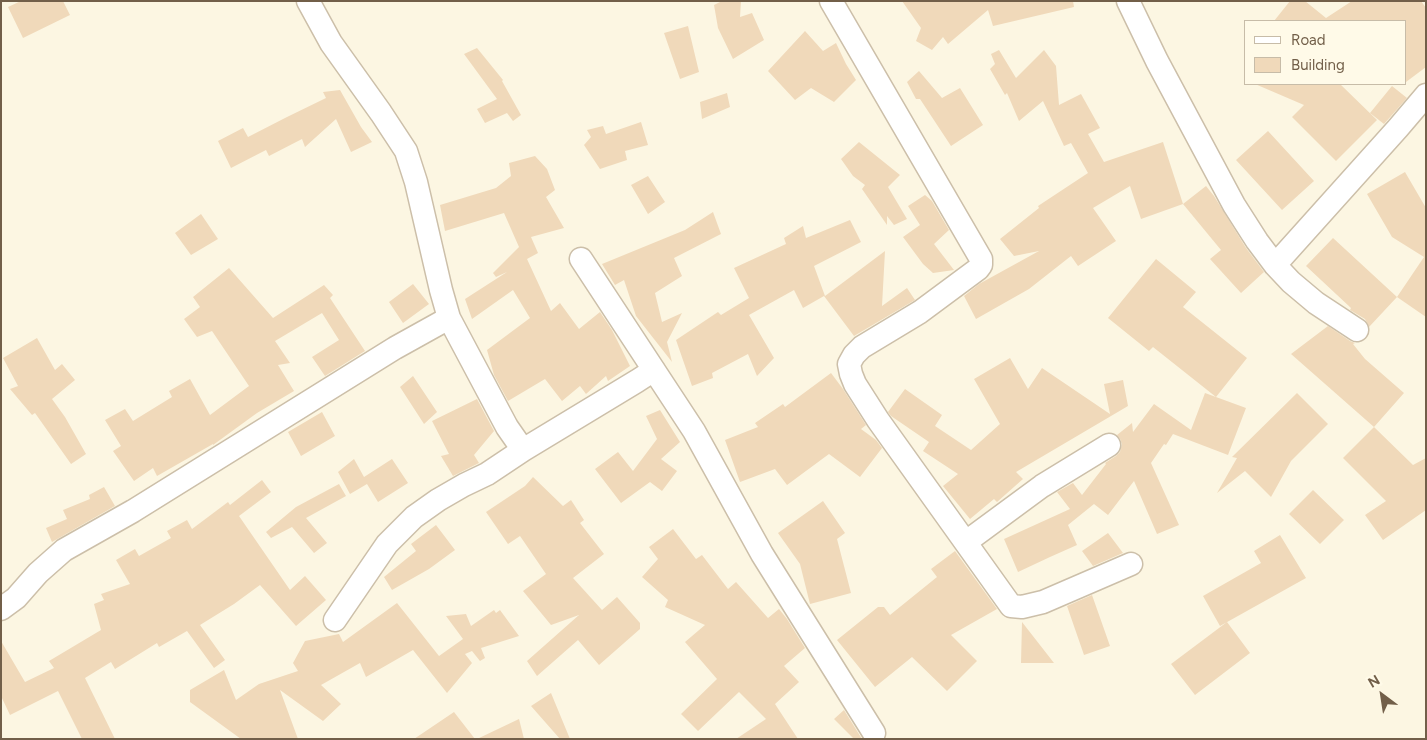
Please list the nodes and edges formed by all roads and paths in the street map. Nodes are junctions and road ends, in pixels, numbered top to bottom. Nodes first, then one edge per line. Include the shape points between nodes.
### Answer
1 (308, 1) edge
2 (831, 1) edge
3 (1128, 1) edge
4 (1424, 100) edge
5 (581, 259) dead end
6 (1275, 265) junction
7 (449, 318) junction
8 (1357, 330) dead end
9 (654, 370) junction
10 (1109, 445) dead end
11 (523, 450) junction
12 (966, 542) junction
13 (1131, 564) dead end
14 (1, 609) edge
15 (335, 620) dead end
16 (874, 733) dead end

1 - 7 street via 331,43 406,151
2 - 12 street via 981,259 978,269 920,312 862,347 849,364 855,384 873,413
3 - 6 street via 1234,205
4 - 6 street
5 - 9 street
6 - 8 street via 1316,303
7 - 11 street via 507,427
7 - 14 street via 64,550
9 - 11 street
9 - 16 street via 694,431 762,554
10 - 12 street via 1042,486
11 - 15 street via 414,517 387,544
12 - 13 street via 1011,606 1043,602

